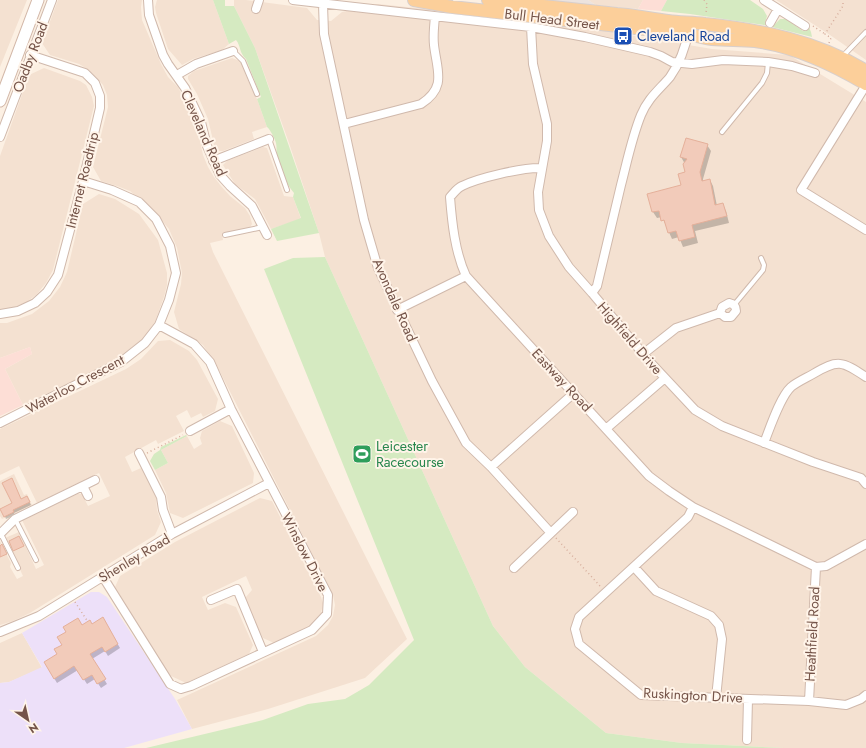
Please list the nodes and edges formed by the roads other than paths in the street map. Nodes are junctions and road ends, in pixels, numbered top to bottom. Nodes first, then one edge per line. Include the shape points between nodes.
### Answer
1 (38, 0) edge
2 (52, 0) edge
3 (148, 0) edge
4 (259, 0) edge
5 (293, 0) edge
6 (414, 0) edge
7 (488, 0) edge
8 (764, 0) edge
9 (323, 4) junction
10 (256, 9) dead end
11 (778, 9) junction
12 (435, 17) junction
13 (770, 22) dead end
14 (805, 26) road end
15 (531, 27) junction
16 (689, 28) junction
17 (866, 32) edge
18 (233, 51) joint
19 (30, 55) junction
20 (842, 57) junction
21 (768, 62) junction
22 (678, 63) junction
23 (866, 71) edge
24 (815, 74) dead end
25 (177, 75) junction
26 (866, 85) edge
27 (257, 94) dead end
28 (0, 101) edge
29 (344, 124) junction
30 (722, 132) dead end
31 (0, 137) edge
32 (269, 139) joint
33 (213, 161) junction
34 (542, 168) junction
35 (83, 181) junction
36 (287, 190) dead end
37 (866, 230) edge
38 (265, 231) joint
39 (225, 235) dead end
40 (761, 258) dead end
41 (466, 276) junction
42 (592, 293) junction
43 (734, 305) junction
44 (397, 310) junction
45 (720, 312) junction
46 (0, 314) edge
47 (159, 325) junction
48 (643, 354) junction
49 (866, 377) edge
50 (665, 378) junction
51 (574, 393) junction
52 (231, 409) junction
53 (0, 423) edge
54 (607, 428) junction
55 (190, 431) road end
56 (764, 443) junction
57 (140, 455) road end
58 (491, 468) junction
59 (95, 480) dead end
60 (269, 483) junction
61 (866, 484) edge
62 (83, 486) junction
63 (88, 496) dead end
64 (694, 507) junction
65 (573, 512) dead end
66 (15, 519) junction
67 (550, 532) junction
68 (0, 534) edge
69 (172, 534) junction
70 (866, 544) edge
71 (36, 560) dead end
72 (634, 567) junction
73 (816, 567) junction
74 (18, 568) dead end
75 (514, 568) dead end
76 (103, 576) junction
77 (211, 600) dead end
78 (0, 632) edge
79 (263, 652) junction
80 (866, 694) edge
81 (716, 698) junction
82 (748, 699) junction
83 (809, 701) junction
84 (747, 740) dead end

1 - 28 main road, Oadby Road
2 - 19 street, Oadby Road
3 - 25 street, Cleveland Road via 149,15 163,55
4 - 10 street
5 - 9 street
6 - 16 main road, Bull Head Street via 452,7
7 - 16 main road, Bull Head Street via 619,14 669,21
8 - 11 street
9 - 12 street
9 - 29 street, Avondale Road via 324,34
11 - 13 street
11 - 14 street
12 - 15 street
12 - 29 street via 433,43 439,78 437,88 430,98 421,104
15 - 22 street via 650,52
15 - 34 street via 533,64 547,124 547,142
16 - 20 main road, Bull Head Street via 769,33
16 - 22 street, Highfield Drive
16 - 26 main road, Bull Head Street via 712,39 773,45 830,65
17 - 20 lane
18 - 25 street via 196,64
18 - 27 lane via 244,61
19 - 31 street, Oadby Road
19 - 35 street, Internet Roadtrip via 85,73 95,83 100,96 100,108
20 - 23 main road, Bull Head Street
21 - 22 street via 723,60
21 - 24 street via 792,66
21 - 30 lane via 767,74 762,83
22 - 42 street, Highfield Drive via 646,104 640,117 597,286
25 - 33 street, Cleveland Road via 201,122
26 - 37 street via 801,190
29 - 44 street, Avondale Road via 364,220 378,268
32 - 33 street
32 - 36 lane
33 - 38 street, Cleveland Road via 225,181 252,206
34 - 41 street, Eastway Road via 477,180 460,186 450,197 460,261
34 - 42 street via 538,192 539,210 549,236 569,266
35 - 46 street, Internet Roadtrip via 58,275 47,292 35,303 18,311
35 - 47 street, Waterloo Crescent via 139,202 156,219 170,246 176,274
38 - 39 lane
40 - 43 lane via 763,270
41 - 44 street
41 - 51 street, Eastway Road
42 - 48 street, Highfield Drive
43 - 45 street via 728,303
43 - 45 street via 736,311 731,317 725,317
44 - 58 street, Avondale Road via 466,443
45 - 48 street via 676,328
47 - 52 street, Winslow Drive via 194,344 210,362
47 - 53 street, Waterloo Crescent via 145,343 121,362
48 - 50 street, Highfield Drive
49 - 56 street via 839,363 828,365 791,387 783,397
50 - 54 street
50 - 56 street, Highfield Drive via 695,410 722,426
51 - 54 street, Eastway Road
51 - 58 street
52 - 55 street
52 - 60 street, Winslow Drive
54 - 64 street, Eastway Road via 649,476
56 - 61 street, Highfield Drive via 861,478
57 - 69 street via 161,497
58 - 67 street, Avondale Road
59 - 62 street
60 - 69 street, Shenley Road
60 - 79 street, Winslow Drive via 328,595 327,614 312,630
62 - 63 street
62 - 66 street
64 - 72 street, Ruskington Drive via 688,517
64 - 73 street, Eastway Road
65 - 67 street
66 - 68 street
66 - 71 lane
67 - 75 street
68 - 74 lane
69 - 76 street, Shenley Road
70 - 73 street via 826,566
72 - 81 street via 656,591 711,616 719,625 722,638
72 - 81 street, Ruskington Drive via 579,617 575,629 579,644 641,695
73 - 83 street, Heathfield Road
76 - 78 street, Shenley Road via 39,616
76 - 79 street, Winslow Drive via 170,684 175,687 181,689 191,686
77 - 79 street via 237,589
80 - 83 street, Ruskington Drive via 861,699 846,704
81 - 82 street, Ruskington Drive
82 - 83 street, Ruskington Drive
82 - 84 street

